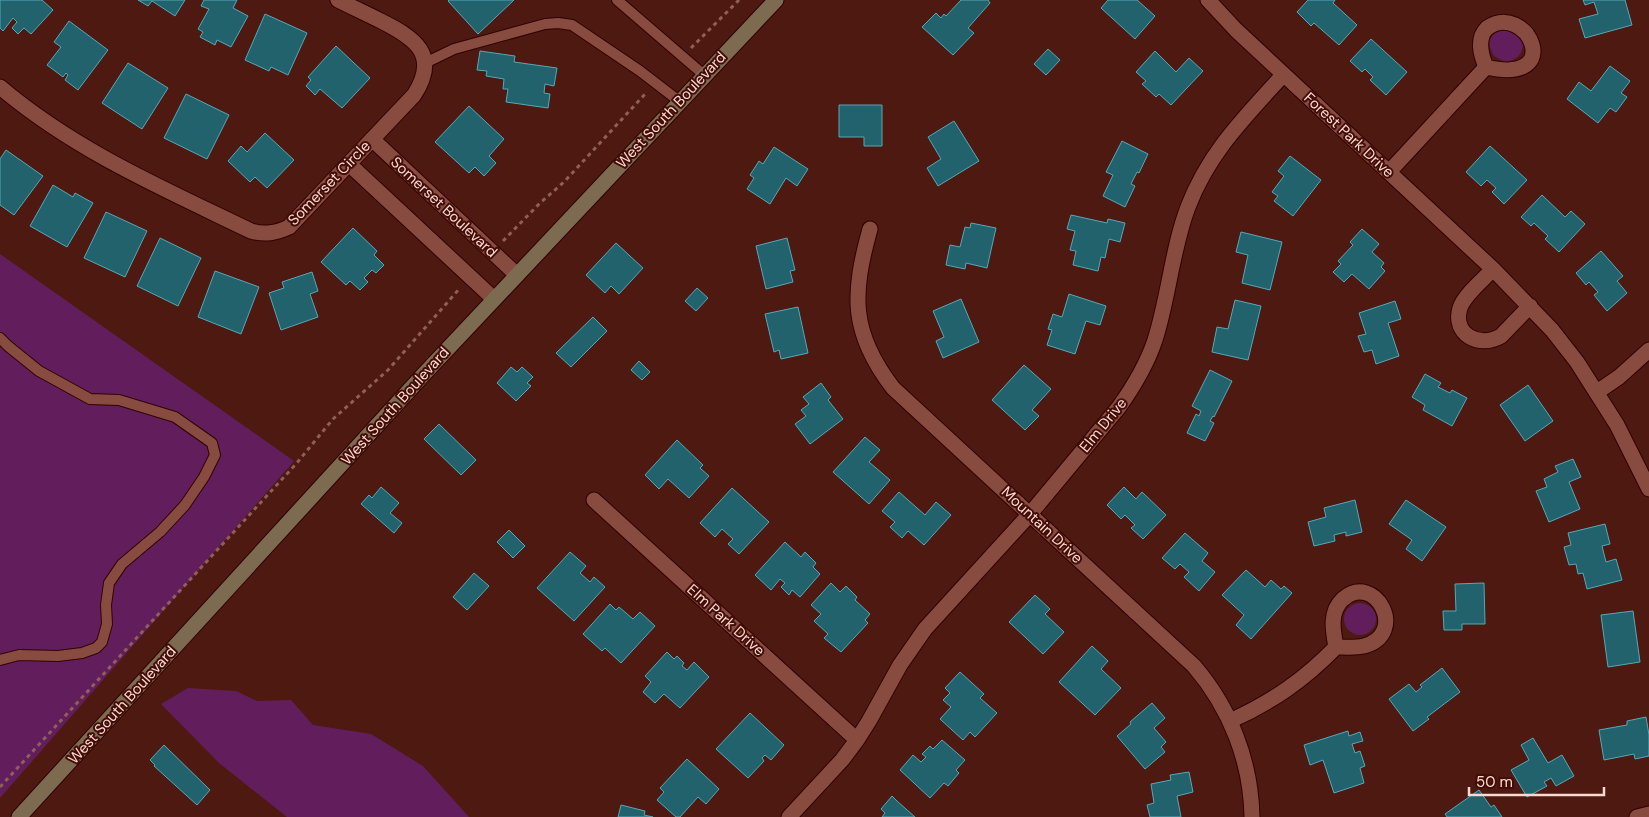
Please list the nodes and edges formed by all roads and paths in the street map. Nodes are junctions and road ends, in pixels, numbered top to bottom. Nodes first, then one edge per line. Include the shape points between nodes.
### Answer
1 (338, 0) edge
2 (617, 0) edge
3 (739, 0) edge
4 (776, 0) edge
5 (1208, 0) edge
6 (683, 56) junction
7 (425, 63) junction
8 (1486, 67) dead end
9 (704, 75) junction
10 (1283, 75) junction
11 (656, 82) junction
12 (0, 87) edge
13 (679, 101) junction
14 (372, 139) junction
15 (349, 164) junction
16 (1389, 172) junction
17 (870, 229) dead end
18 (506, 238) dead end
19 (1493, 268) junction
20 (517, 275) junction
21 (457, 291) dead end
22 (494, 299) junction
23 (1530, 306) junction
24 (0, 338) edge
25 (1649, 350) edge
26 (1597, 392) junction
27 (1649, 488) edge
28 (594, 500) dead end
29 (1030, 514) junction
30 (1336, 647) dead end
31 (0, 660) edge
32 (1230, 722) junction
33 (857, 740) junction
34 (0, 787) edge
35 (1649, 814) edge
36 (19, 817) edge
37 (789, 817) edge
38 (1252, 817) edge
39 (1637, 817) edge

1 - 7 street via 410,37 422,51
2 - 6 lane
3 - 6 path
4 - 9 main road, West South Boulevard
5 - 10 street, Forest Park Drive
6 - 9 lane
7 - 11 lane via 454,49 558,23 572,25
7 - 14 street, Somerset Circle via 421,84 414,95
8 - 16 street
9 - 13 main road, West South Boulevard
10 - 16 street, Forest Park Drive
10 - 29 street, Elm Drive via 1226,138 1200,179 1183,221 1155,340 1140,375 1119,407
11 - 13 lane
11 - 18 path via 564,182
12 - 15 street, Somerset Circle via 40,118 102,157 259,233 279,232 289,226
13 - 20 main road, West South Boulevard
14 - 15 street, Somerset Circle
14 - 20 street, Somerset Boulevard
15 - 22 street
16 - 19 street, Forest Park Drive
17 - 29 street, Mountain Drive via 860,264 857,295 862,335 878,369 893,388
19 - 23 street, Forest Park Drive
19 - 23 street via 1460,307 1458,318 1465,334 1479,341 1495,339
20 - 22 main road, West South Boulevard
21 - 34 path via 388,370 333,419 290,471
22 - 36 main road, West South Boulevard
23 - 26 street, Forest Park Drive via 1577,362
24 - 31 lane via 39,371 90,399 119,400 175,417 212,443 215,456 185,505 160,532 122,564 109,583 107,624 102,642 96,648 58,656 19,654
25 - 26 street
26 - 27 street, Forest Park Drive via 1618,424
28 - 33 street, Elm Park Drive
29 - 32 street, Mountain Drive via 1186,657 1217,696
29 - 33 street, Elm Drive via 925,629 900,665
30 - 32 street via 1286,691
32 - 38 street, Mountain Drive via 1244,760
33 - 37 street, Elm Drive
35 - 39 street

